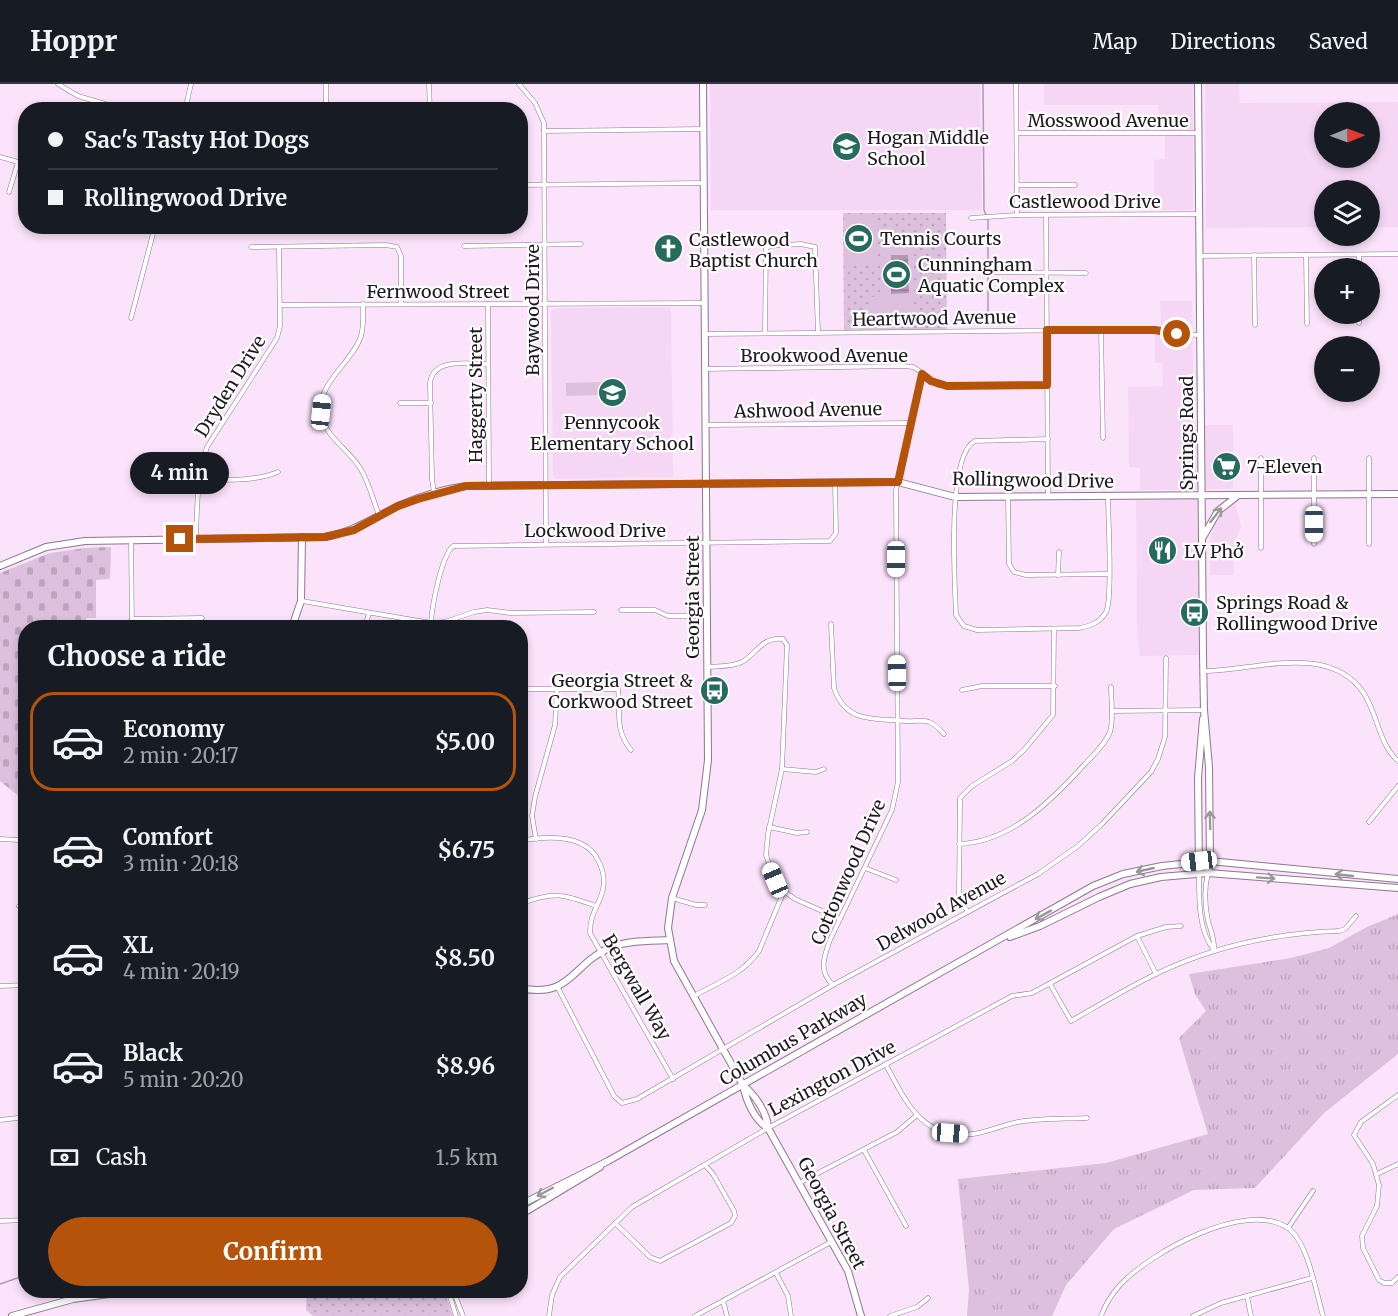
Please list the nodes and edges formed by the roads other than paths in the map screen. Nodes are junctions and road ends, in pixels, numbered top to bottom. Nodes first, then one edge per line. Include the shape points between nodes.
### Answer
1 (58, 84) edge
2 (191, 84) edge
3 (326, 84) edge
4 (429, 84) edge
5 (519, 84) edge
6 (703, 84) edge
7 (1016, 84) edge
8 (1198, 84) edge
9 (99, 102) edge
10 (186, 102) edge
11 (326, 102) edge
12 (430, 102) edge
13 (703, 129) junction
14 (544, 131) junction
15 (1017, 133) junction
16 (1199, 133) junction
17 (0, 157) edge
18 (703, 183) junction
19 (528, 185) edge
20 (544, 185) junction
21 (1017, 185) junction
22 (1075, 185) dead end
23 (9, 192) dead end
24 (1199, 214) junction
25 (1017, 215) junction
26 (1046, 215) junction
27 (971, 218) dead end
28 (153, 234) edge
29 (581, 244) dead end
30 (545, 245) junction
31 (464, 246) dead end
32 (251, 247) dead end
33 (279, 247) junction
34 (1398, 254) edge
35 (1254, 255) junction
36 (1306, 255) junction
37 (1359, 255) joint
38 (1200, 256) junction
39 (993, 272) dead end
40 (1047, 272) junction
41 (1086, 273) dead end
42 (546, 303) junction
43 (704, 303) junction
44 (363, 304) junction
45 (401, 304) junction
46 (488, 304) junction
47 (280, 305) junction
48 (130, 318) dead end
49 (1306, 324) dead end
50 (1255, 325) dead end
51 (1047, 330) junction
52 (1101, 330) junction
53 (765, 333) junction
54 (818, 333) junction
55 (704, 334) junction
56 (1200, 335) junction
57 (488, 364) junction
58 (704, 369) junction
59 (922, 374) junction
60 (1047, 385) junction
61 (400, 403) dead end
62 (431, 403) junction
63 (911, 423) junction
64 (705, 425) junction
65 (1103, 438) dead end
66 (1048, 439) junction
67 (1261, 458) dead end
68 (1314, 458) dead end
69 (1369, 458) dead end
70 (278, 472) dead end
71 (199, 479) junction
72 (835, 482) junction
73 (898, 482) junction
74 (705, 483) junction
75 (489, 485) junction
76 (546, 485) junction
77 (434, 494) junction
78 (1369, 494) junction
79 (1398, 494) edge
80 (1314, 495) junction
81 (1108, 496) junction
82 (1201, 496) junction
83 (1237, 496) junction
84 (1261, 496) junction
85 (955, 497) junction
86 (1048, 497) junction
87 (1008, 498) junction
88 (379, 517) junction
89 (302, 537) junction
90 (196, 538) junction
91 (131, 539) junction
92 (1202, 540) junction
93 (706, 543) junction
94 (546, 544) junction
95 (1314, 544) dead end
96 (1369, 544) dead end
97 (1261, 548) dead end
98 (1059, 552) dead end
99 (0, 566) edge
100 (1058, 574) junction
101 (1109, 574) junction
102 (301, 601) junction
103 (621, 610) dead end
104 (594, 612) dead end
105 (369, 614) junction
106 (706, 616) junction
107 (202, 618) dead end
108 (132, 620) joint
109 (294, 620) edge
110 (367, 620) edge
111 (410, 620) edge
112 (431, 620) edge
113 (451, 620) edge
114 (831, 624) dead end
115 (1054, 629) junction
116 (1166, 658) dead end
117 (707, 667) junction
118 (1203, 671) junction
119 (1055, 686) junction
120 (1111, 687) dead end
121 (528, 689) edge
122 (556, 690) junction
123 (962, 690) dead end
124 (1166, 710) junction
125 (1204, 710) junction
126 (1112, 711) junction
127 (898, 719) junction
128 (944, 734) dead end
129 (631, 750) dead end
130 (1398, 761) edge
131 (783, 769) junction
132 (824, 769) dead end
133 (1398, 786) edge
134 (1369, 822) dead end
135 (769, 827) junction
136 (807, 832) dead end
137 (0, 839) edge
138 (536, 839) junction
139 (18, 840) edge
140 (528, 840) edge
141 (959, 844) junction
142 (1199, 861) junction
143 (1210, 861) junction
144 (866, 868) junction
145 (1199, 873) junction
146 (1208, 873) junction
147 (1398, 879) edge
148 (896, 880) dead end
149 (1398, 888) edge
150 (784, 891) junction
151 (672, 898) junction
152 (528, 901) edge
153 (705, 905) dead end
154 (596, 906) junction
155 (968, 912) junction
156 (1356, 916) dead end
157 (840, 920) junction
158 (1181, 926) dead end
159 (1137, 936) junction
160 (670, 940) junction
161 (993, 943) junction
162 (1214, 950) junction
163 (602, 952) junction
164 (1156, 974) junction
165 (1050, 984) junction
166 (18, 985) edge
167 (0, 986) edge
168 (833, 986) junction
169 (558, 988) junction
170 (528, 989) edge
171 (693, 996) junction
172 (723, 1049) junction
173 (886, 1065) junction
174 (673, 1079) junction
175 (743, 1085) junction
176 (1398, 1095) edge
177 (917, 1115) junction
178 (18, 1118) edge
179 (1087, 1118) dead end
180 (0, 1120) edge
181 (768, 1128) junction
182 (864, 1150) junction
183 (608, 1161) junction
184 (1398, 1164) edge
185 (705, 1165) junction
186 (1377, 1174) junction
187 (799, 1183) junction
188 (1313, 1191) dead end
189 (528, 1201) edge
190 (528, 1211) edge
191 (18, 1220) edge
192 (0, 1221) edge
193 (615, 1222) junction
194 (906, 1226) dead end
195 (1288, 1228) junction
196 (832, 1242) junction
197 (776, 1273) junction
198 (1398, 1277) edge
199 (1312, 1278) junction
200 (1247, 1296) junction
201 (70, 1298) edge
202 (450, 1298) edge
203 (456, 1298) edge
204 (928, 1298) dead end
205 (723, 1301) junction
206 (12, 1316) edge
207 (456, 1316) edge
208 (463, 1316) edge
209 (549, 1316) edge
210 (695, 1316) edge
211 (728, 1316) edge
212 (791, 1316) edge
213 (861, 1316) edge
214 (890, 1316) edge
215 (1101, 1316) edge
216 (1193, 1316) edge
217 (1251, 1316) edge
218 (1323, 1316) edge

1 - 9 street
2 - 10 street
3 - 11 street
4 - 12 street
5 - 14 street, Baywood Drive via 535,103
6 - 13 main road, Georgia Street
7 - 15 street
8 - 16 main road, Springs Road
13 - 14 street
13 - 18 main road, Georgia Street
14 - 20 street, Baywood Drive
15 - 16 street, Mosswood Avenue
15 - 21 street
16 - 24 main road, Springs Road
17 - 23 street via 18,162
18 - 20 street
18 - 43 main road, Georgia Street
19 - 20 street
20 - 30 street, Baywood Drive
21 - 22 street
21 - 25 street
24 - 26 street, Castlewood Drive
24 - 38 main road, Springs Road
25 - 26 street, Castlewood Drive
25 - 27 street, Castlewood Drive
26 - 40 street
28 - 48 street
29 - 30 street
30 - 31 street
30 - 42 street, Baywood Drive
32 - 33 street
33 - 45 street via 397,247 401,256
33 - 47 street, Dryden Drive
34 - 37 street
35 - 36 street
35 - 38 street
35 - 50 street
36 - 37 street
36 - 49 street
38 - 56 main road, Springs Road
39 - 40 street
40 - 41 street
40 - 51 street
42 - 43 street, Fernwood Street
42 - 46 street, Fernwood Street
42 - 76 street, Baywood Drive
43 - 55 main road, Georgia Street
44 - 45 street, Fernwood Street
44 - 47 street, Fernwood Street
44 - 88 street via 361,336 327,387 321,412 326,427 360,467
45 - 46 street, Fernwood Street
46 - 57 street, Haggerty Street
47 - 71 street, Dryden Drive via 277,338 207,447
51 - 52 street, Heartwood Avenue
51 - 54 street, Heartwood Avenue
51 - 60 street
52 - 56 street, Heartwood Avenue
52 - 65 street
53 - 54 street, Heartwood Avenue
53 - 54 street via 766,249 801,244 815,247
53 - 55 street, Heartwood Avenue
55 - 58 main road, Georgia Street
56 - 82 main road, Springs Road
57 - 62 street via 446,365 436,369 431,378
57 - 75 street, Haggerty Street
58 - 59 street, Brookwood Avenue via 902,366 914,367
58 - 64 main road, Georgia Street
59 - 60 street, Brookwood Avenue via 947,386
59 - 63 street, Cottonwood Drive
60 - 66 street
61 - 62 street
62 - 77 street
63 - 64 street, Ashwood Avenue
63 - 73 street, Cottonwood Drive
64 - 74 main road, Georgia Street
66 - 85 street via 971,443 963,453
66 - 86 street
67 - 84 street
68 - 80 street
69 - 78 street
70 - 71 street via 268,476
71 - 90 street, Dryden Drive
72 - 73 main road, Rollingwood Drive
72 - 74 main road, Rollingwood Drive
72 - 93 street, Lockwood Drive via 836,533 830,541
73 - 85 main road, Rollingwood Drive
73 - 127 street, Cottonwood Drive
74 - 76 main road, Rollingwood Drive
74 - 93 main road, Georgia Street
75 - 76 main road, Rollingwood Drive
75 - 77 main road, Rollingwood Drive
76 - 94 street, Baywood Drive
77 - 88 main road, Rollingwood Drive
78 - 79 main road, Rollingwood Drive
78 - 80 main road, Rollingwood Drive
78 - 96 street
80 - 84 main road, Rollingwood Drive
80 - 95 street
81 - 82 main road, Rollingwood Drive
81 - 86 main road, Rollingwood Drive
81 - 101 street
82 - 83 main road, Rollingwood Drive
82 - 92 main road, Springs Road
83 - 84 main road, Rollingwood Drive
92 -> 83 main road via 1218,511
84 - 97 street
85 - 87 main road, Rollingwood Drive
85 - 115 street via 956,615 964,626 977,630
86 - 87 main road, Rollingwood Drive
87 - 100 street via 1011,568 1019,574
88 - 89 main road, Rollingwood Drive via 343,534
89 - 90 main road, Rollingwood Drive
89 - 102 main road
90 - 91 main road, Rollingwood Drive
91 - 99 main road, Rollingwood Drive via 56,545
91 - 108 street
92 - 118 main road, Springs Road
93 - 94 street, Lockwood Drive
93 - 106 main road, Georgia Street
94 - 112 street, Lockwood Drive via 453,546 447,552 436,588
98 - 100 street
100 - 101 street
101 - 115 street via 1108,604 1100,619 1079,628
102 - 105 street
102 - 109 main road
103 - 106 street
104 - 113 street via 487,610
105 - 110 street
105 - 111 street
106 - 117 main road, Georgia Street
107 - 108 street
114 - 127 street via 834,688 841,704 854,715
115 - 119 street
116 - 124 street, Delwood Avenue
117 - 131 street via 738,664 764,642 783,639 787,645
117 - 151 main road, Georgia Street via 705,795
118 - 125 main road, Springs Road
118 - 130 street via 1301,662 1334,668 1363,691 1382,736
119 - 123 street
119 - 141 street via 1054,711 1048,723 1012,760 962,794
120 - 126 street
121 - 122 street
122 - 129 street via 618,689 623,740
122 - 138 street via 555,725 532,816
124 - 125 street
124 - 126 street
124 - 155 street, Delwood Avenue via 1165,737 1155,765 1102,824 1062,859
125 - 142 main road, Springs Road via 1199,767
143 -> 125 main road, Springs Road
126 - 141 street via 1106,740 1051,799 1006,831 987,840
127 - 128 street via 929,722
127 - 144 street, Cottonwood Drive via 896,797
131 - 132 street
131 - 135 street
133 - 134 street
135 - 136 street
135 - 150 street via 769,866
137 - 139 street
138 - 140 street, Bergwall Way
138 - 154 street, Bergwall Way via 574,840 595,854 604,879
141 - 155 street via 960,894
142 - 143 main road, Columbus Parkway
142 - 145 main road, Springs Road
142 -> 161 main road, Columbus Parkway via 1123,874
143 - 146 main road, Springs Road
147 -> 143 main road, Columbus Parkway
144 - 148 street
144 - 157 street, Cottonwood Drive
145 - 146 main road, Columbus Parkway
145 - 161 main road, Columbus Parkway via 1130,884
145 - 162 street, Springs Road via 1201,914 1209,945
146 -> 149 main road, Columbus Parkway
146 - 162 street, Springs Road via 1206,909
150 - 157 street
150 - 171 street via 753,960 739,972
151 - 153 street
151 - 160 main road, Georgia Street
152 - 154 street via 567,896
154 - 163 street, Bergwall Way via 590,933
155 - 168 street, Delwood Avenue
156 - 162 street via 1345,929 1267,937
157 - 168 street, Cottonwood Drive via 823,962 824,974
158 - 159 street, Lexington Drive
159 - 164 street
159 - 165 street, Lexington Drive
160 - 163 main road via 633,942
160 - 171 main road, Georgia Street via 674,961
161 - 175 main road, Columbus Parkway
162 - 164 street
163 - 169 main road
163 - 174 street, Bergwall Way
164 - 165 street via 1071,1021
165 - 173 street, Lexington Drive via 1032,993 1012,996
166 - 167 street
168 - 172 street, Delwood Avenue
169 - 170 main road
169 - 174 street, Delwood Avenue via 614,1096 622,1102 637,1099
171 - 172 main road, Georgia Street
172 - 174 street, Delwood Avenue
172 - 175 main road, Georgia Street
173 - 177 street via 908,1107
173 - 181 street, Lexington Drive
175 - 181 main road, Georgia Street via 752,1092
175 - 183 main road, Columbus Parkway
176 - 186 street via 1355,1130 1356,1139
177 - 179 street via 938,1130 971,1134 1032,1120
177 - 182 street via 897,1132
178 - 180 street
181 - 185 street, Lexington Drive
181 - 187 main road, Georgia Street
182 - 187 street
182 - 194 street
183 -> 189 main road, Columbus Parkway
183 - 190 main road, Columbus Parkway
184 - 186 street
185 - 193 street, Lexington Drive
185 - 193 street via 734,1211 731,1223 660,1261 650,1257
186 - 198 street via 1379,1197 1364,1230 1363,1248 1379,1280 1392,1283
187 - 196 main road, Georgia Street
188 - 195 street
191 - 192 street
193 - 209 street, Lexington Drive via 560,1277
195 - 199 street via 1299,1241
195 - 215 street via 1254,1220 1194,1235 1160,1253 1128,1278
196 - 197 street
196 - 213 main road, Georgia Street via 848,1271
197 - 205 street
197 - 212 street via 788,1296
199 - 200 street
199 - 218 street
200 - 216 street
200 - 217 street
201 - 206 main road
202 - 207 street
203 - 208 street
204 - 214 street via 917,1307
205 - 210 street
205 - 211 street

